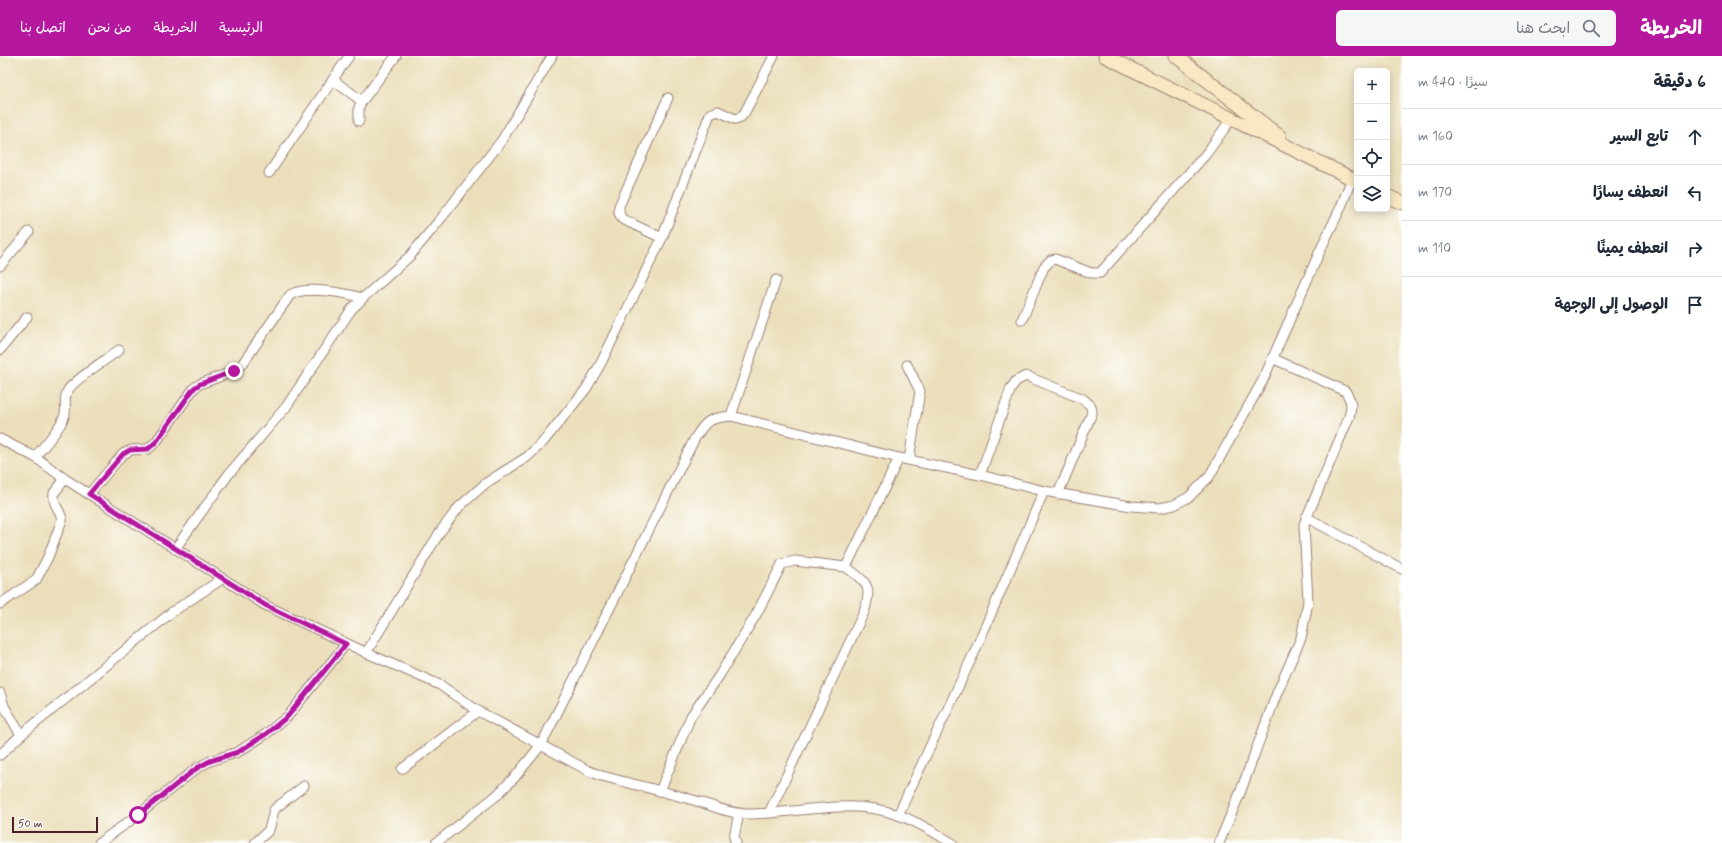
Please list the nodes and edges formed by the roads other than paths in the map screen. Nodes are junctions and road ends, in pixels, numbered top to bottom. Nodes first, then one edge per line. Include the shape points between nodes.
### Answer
1 (349, 56) edge
2 (396, 56) edge
3 (552, 56) edge
4 (774, 56) edge
5 (1105, 56) edge
6 (1176, 56) edge
7 (333, 80) junction
8 (668, 98) dead end
9 (362, 101) junction
10 (1232, 118) junction
11 (359, 121) dead end
12 (1299, 153) junction
13 (269, 173) dead end
14 (1354, 180) edge
15 (1390, 197) edge
16 (1402, 203) edge
17 (29, 232) dead end
18 (662, 238) junction
19 (0, 266) edge
20 (776, 280) dead end
21 (363, 298) junction
22 (27, 317) dead end
23 (1022, 320) dead end
24 (0, 350) edge
25 (118, 350) dead end
26 (1272, 358) junction
27 (907, 365) dead end
28 (731, 416) junction
29 (0, 439) edge
30 (35, 457) junction
31 (898, 458) junction
32 (909, 460) junction
33 (980, 475) junction
34 (66, 480) junction
35 (1044, 491) junction
36 (89, 494) junction
37 (1058, 494) junction
38 (1306, 518) junction
39 (175, 550) junction
40 (846, 567) junction
41 (1402, 569) edge
42 (222, 579) junction
43 (0, 604) edge
44 (346, 644) junction
45 (366, 653) junction
46 (0, 693) edge
47 (478, 711) junction
48 (21, 735) junction
49 (541, 745) junction
50 (0, 755) edge
51 (402, 769) dead end
52 (304, 786) dead end
53 (660, 791) junction
54 (739, 813) junction
55 (769, 813) junction
56 (898, 815) junction
57 (99, 843) edge
58 (255, 843) edge
59 (436, 843) edge
60 (736, 843) edge
61 (952, 843) edge
62 (1219, 843) edge

1 - 7 street
2 - 9 street
3 - 21 street via 493,152 410,256
4 - 18 street via 741,117 735,119 718,111 710,114
5 - 10 main road
6 - 12 main road
7 - 9 street
7 - 13 street
8 - 18 street via 619,206 622,219
9 - 11 street via 359,107
10 - 12 main road
10 - 23 street via 1206,154 1100,273 1091,273 1055,259 1047,264
12 - 14 main road
14 - 26 street
15 - 16 main road
17 - 19 street
18 - 45 street via 586,389 543,442 527,457 486,483 459,507 440,532
20 - 28 street
21 - 36 street via 346,294 295,291 243,363 234,371 194,388 156,442 148,449 130,450 123,454
21 - 39 street via 351,310 286,406 228,475
22 - 24 street
25 - 30 street via 68,390 64,400 67,410 64,419
26 - 37 street via 1263,380 1209,477 1189,497 1174,505 1160,508
26 - 38 street via 1345,391 1352,401 1349,417
27 - 32 street via 920,391
28 - 31 street
28 - 49 street via 713,418 702,426 695,438
29 - 30 street
30 - 34 street
31 - 32 street
31 - 40 street
32 - 33 street
33 - 35 street
33 - 37 street via 1011,388 1016,381 1026,376 1083,399 1091,406 1092,413
34 - 36 street
34 - 43 street via 54,493 54,503 61,513 62,520 41,573 29,586
35 - 37 street
35 - 56 street via 974,652
36 - 39 street
38 - 41 street
38 - 62 street via 1304,531 1308,602 1301,638
39 - 42 street
40 - 53 street via 796,561 782,564 757,613 691,716
40 - 55 street via 864,581 868,598
42 - 44 street via 265,605
42 - 48 street via 172,612
44 - 45 street
44 - 57 street via 288,716 266,734 238,752 197,768
45 - 47 street via 440,685
46 - 48 street via 4,706
47 - 49 street
47 - 51 street
48 - 50 street
49 - 53 street via 602,776
49 - 59 street via 496,796
52 - 58 street via 274,810 269,830
53 - 54 street
54 - 55 street
54 - 60 street via 734,837
55 - 56 street via 855,806
56 - 61 street

